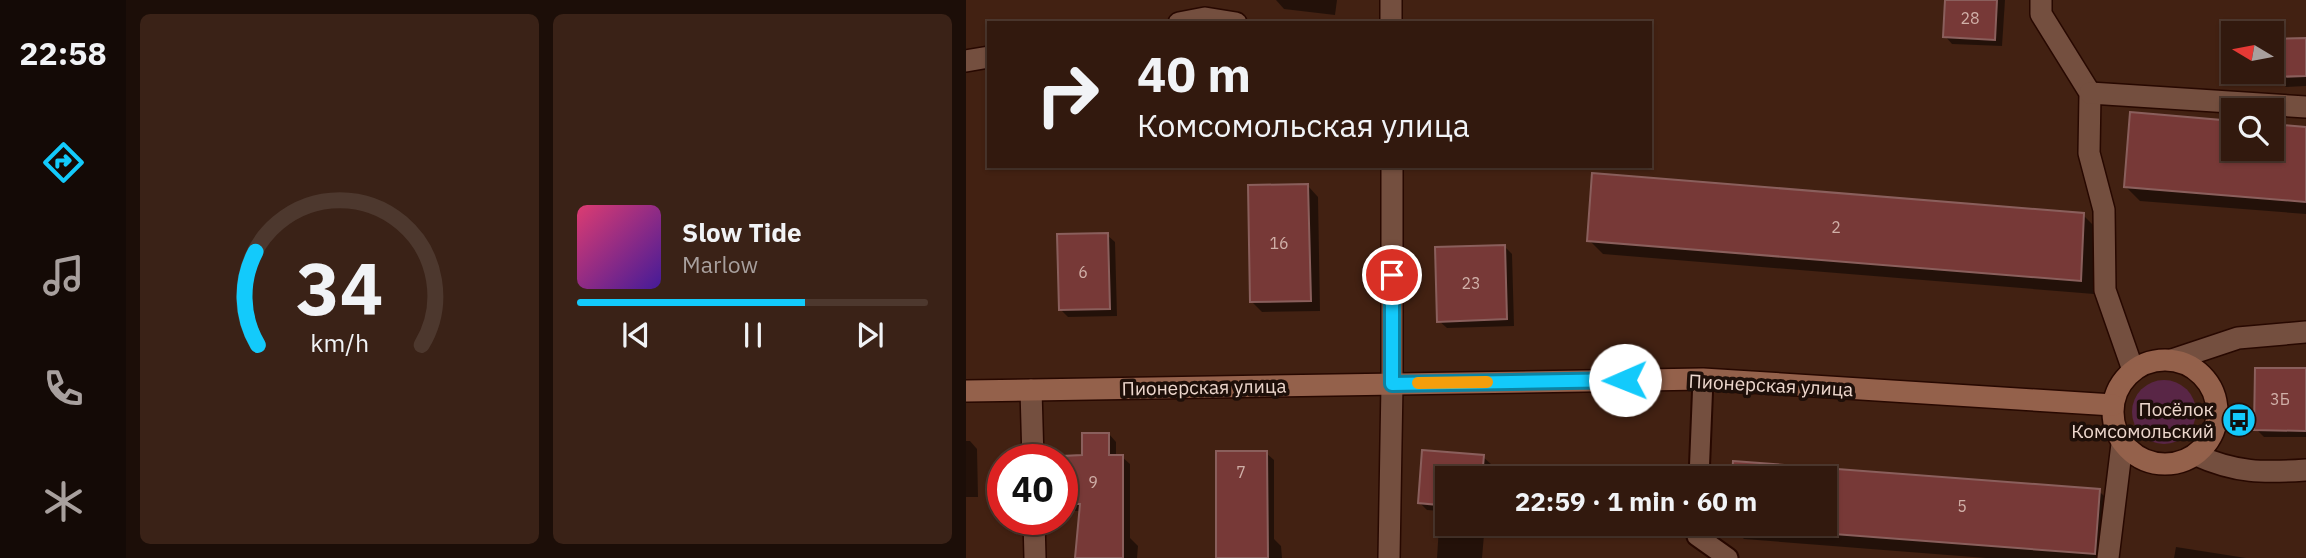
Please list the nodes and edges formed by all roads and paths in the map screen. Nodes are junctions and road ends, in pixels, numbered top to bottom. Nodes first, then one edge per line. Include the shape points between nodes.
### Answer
1 (1391, 0) edge
2 (2041, 0) edge
3 (1189, 21) edge
4 (1224, 21) edge
5 (1391, 21) edge
6 (987, 57) edge
7 (966, 61) edge
8 (2090, 93) junction
9 (2306, 107) edge
10 (1392, 168) edge
11 (2306, 331) edge
12 (2172, 360) junction
13 (2133, 370) junction
14 (1703, 379) junction
15 (1392, 384) junction
16 (1031, 390) junction
17 (966, 391) edge
18 (2113, 405) junction
19 (1033, 444) edge
20 (2122, 444) junction
21 (2196, 455) junction
22 (1699, 466) edge
23 (2306, 470) edge
24 (1034, 535) edge
25 (1697, 536) edge
26 (1035, 558) edge
27 (1389, 558) edge
28 (1728, 558) edge
29 (2108, 558) edge

1 - 5 street
2 - 8 street via 2041,14
3 - 4 street
6 - 7 street
8 - 9 street
8 - 13 street via 2089,153 2104,210 2105,290
10 - 15 street
11 - 12 street via 2238,338
12 - 13 street
12 - 21 street via 2191,367 2207,381 2216,400 2217,421 2210,439
13 - 18 street via 2120,385
14 - 15 street, Пионерская улица
14 - 18 street, Пионерская улица
14 - 22 lane
15 - 16 street, Пионерская улица
15 - 27 street
16 - 17 street, Пионерская улица
16 - 19 street
18 - 20 street via 2114,425
20 - 21 street via 2137,458 2157,464 2177,463
20 - 29 street
21 - 23 street via 2220,466 2262,473
24 - 26 street
25 - 28 lane

